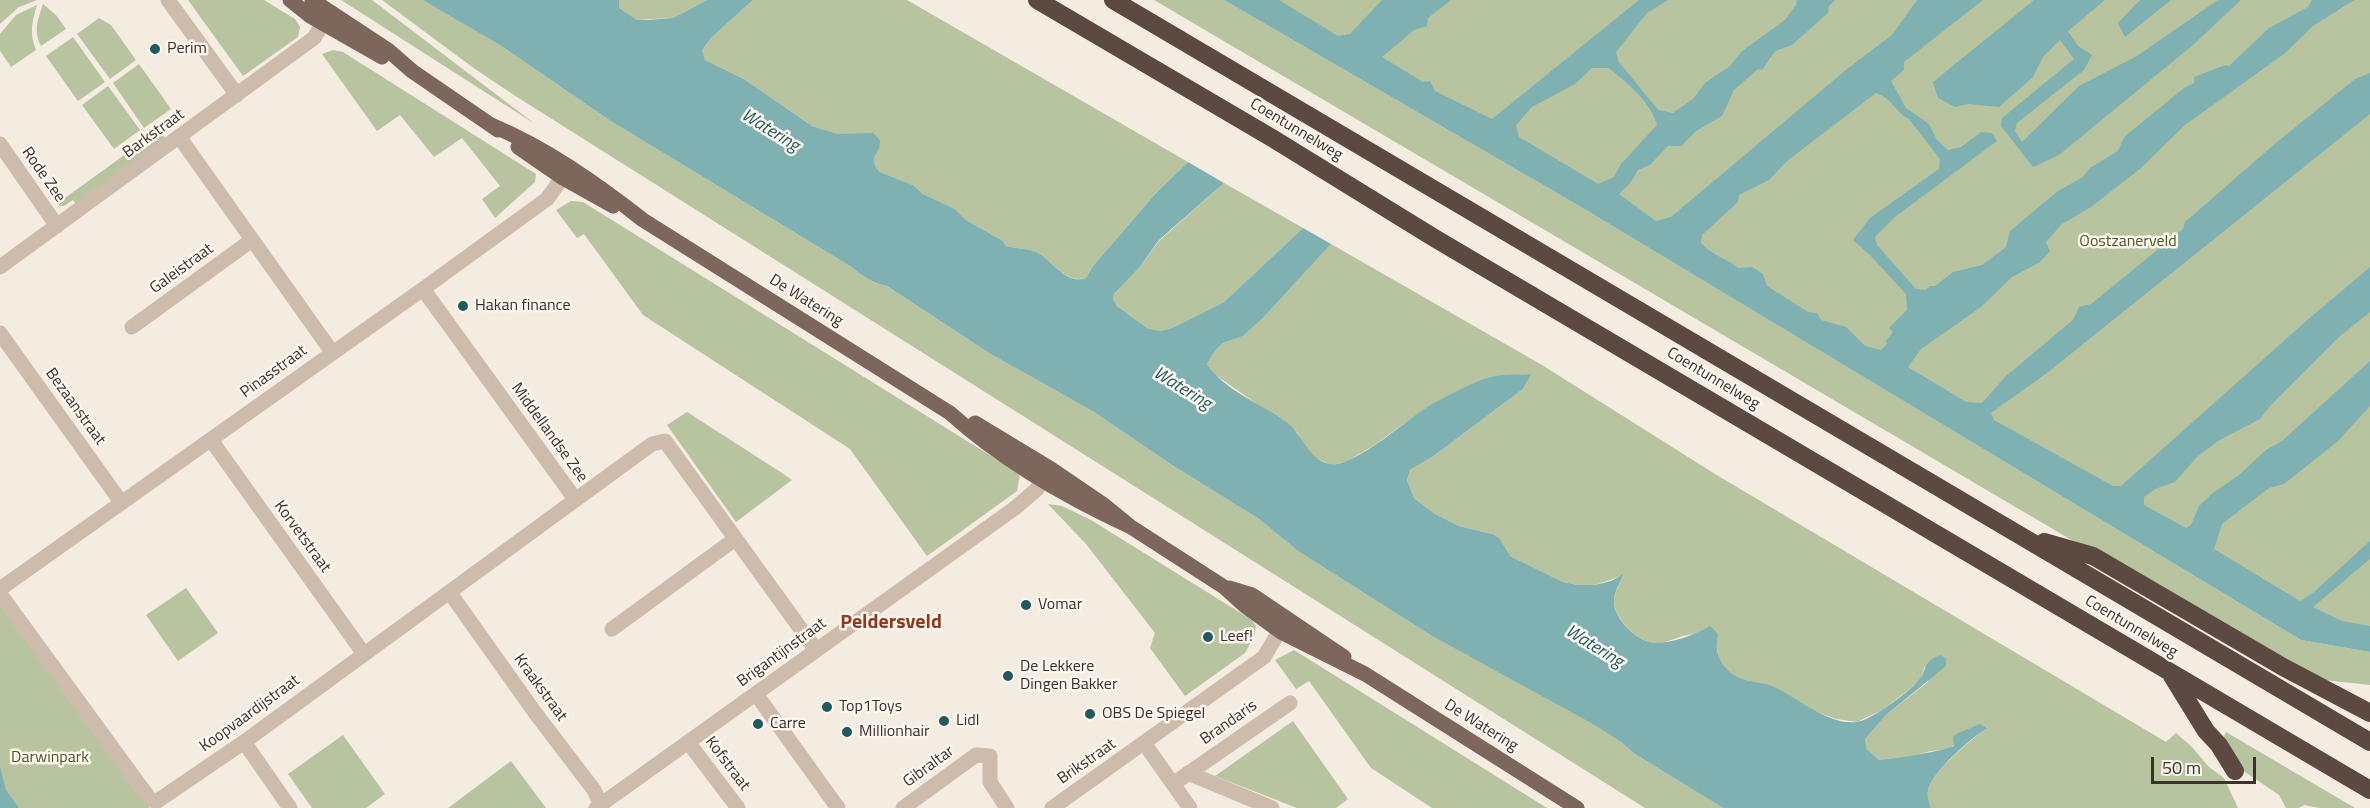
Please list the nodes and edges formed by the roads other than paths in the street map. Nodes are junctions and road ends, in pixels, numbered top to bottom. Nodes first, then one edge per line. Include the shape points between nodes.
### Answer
1 (168, 0) edge
2 (290, 0) edge
3 (312, 0) edge
4 (1037, 0) edge
5 (1113, 0) edge
6 (327, 18) junction
7 (237, 95) junction
8 (180, 138) junction
9 (0, 144) edge
10 (566, 173) junction
11 (57, 226) junction
12 (252, 240) junction
13 (0, 267) edge
14 (423, 289) junction
15 (132, 327) dead end
16 (0, 333) edge
17 (332, 352) junction
18 (211, 440) junction
19 (1047, 475) junction
20 (575, 499) junction
21 (121, 502) junction
22 (2019, 535) junction
23 (735, 539) junction
24 (1224, 587) junction
25 (0, 592) edge
26 (450, 593) junction
27 (1287, 617) junction
28 (612, 629) dead end
29 (1281, 632) junction
30 (816, 651) junction
31 (364, 654) junction
32 (2169, 672) junction
33 (1365, 675) junction
34 (756, 693) junction
35 (1290, 703) dead end
36 (2370, 713) edge
37 (244, 742) junction
38 (688, 742) junction
39 (2370, 742) edge
40 (1144, 743) junction
41 (2235, 771) dead end
42 (1188, 773) junction
43 (1173, 784) junction
44 (2370, 790) edge
45 (598, 806) edge
46 (290, 808) edge
47 (738, 808) edge
48 (838, 808) edge
49 (903, 808) edge
50 (1007, 808) edge
51 (1052, 808) edge
52 (1190, 808) edge
53 (1272, 808) edge
54 (1577, 808) edge

1 - 7 street
2 - 6 main road, De Watering
3 - 6 main road, De Watering
4 - 32 highway, Coentunnelweg
5 - 22 highway, Coentunnelweg
6 - 7 street, Barkstraat via 314,39
6 - 10 main road, De Watering via 491,125 517,135
7 - 8 street, Barkstraat
8 - 11 street, Barkstraat
8 - 12 street
9 - 11 street, Rode Zee
10 - 14 street, Pinasstraat via 547,199
10 - 19 main road, De Watering via 610,194 643,220 950,413 968,430
11 - 13 street, Barkstraat
12 - 15 street, Galeistraat
12 - 17 street
14 - 17 street, Pinasstraat
14 - 20 street, Middellandse Zee
16 - 21 street, Bezaanstraat
17 - 18 street, Pinasstraat
18 - 21 street, Pinasstraat
18 - 31 street, Korvetstraat
19 - 24 main road, De Watering via 1069,496 1131,527
19 - 30 street, Brigantijnstraat via 1015,508
20 - 23 street, Middellandse Zee via 655,442 665,441
20 - 26 street, Koopvaardijstraat
21 - 25 street, Pinasstraat
22 - 36 highway via 2093,556
22 - 39 highway, Coentunnelweg
23 - 28 street
23 - 30 street, Middellandse Zee
24 - 27 main road, De Watering via 1252,595
24 - 29 main road, De Watering
25 - 37 street, Koopvaardijstraat via 149,798 156,802
26 - 31 street, Koopvaardijstraat
26 - 45 street, Kraakstraat via 594,790
27 - 29 street, Brikstraat
27 - 33 main road, De Watering
29 - 33 main road, De Watering
29 - 40 street, Brikstraat via 1264,657
30 - 34 street, Brigantijnstraat
31 - 37 street, Koopvaardijstraat
32 - 41 highway
32 - 44 highway, Coentunnelweg
33 - 54 main road, De Watering
34 - 38 street, Brigantijnstraat
34 - 48 street
35 - 42 street, Brandaris
37 - 46 street
38 - 45 street, Brigantijnstraat
38 - 47 street, Kofstraat
40 - 43 street
40 - 51 street, Brikstraat
42 - 43 street, Brandaris
42 - 53 street
43 - 52 street
49 - 50 street, Gibraltar via 976,755 990,756 990,782

